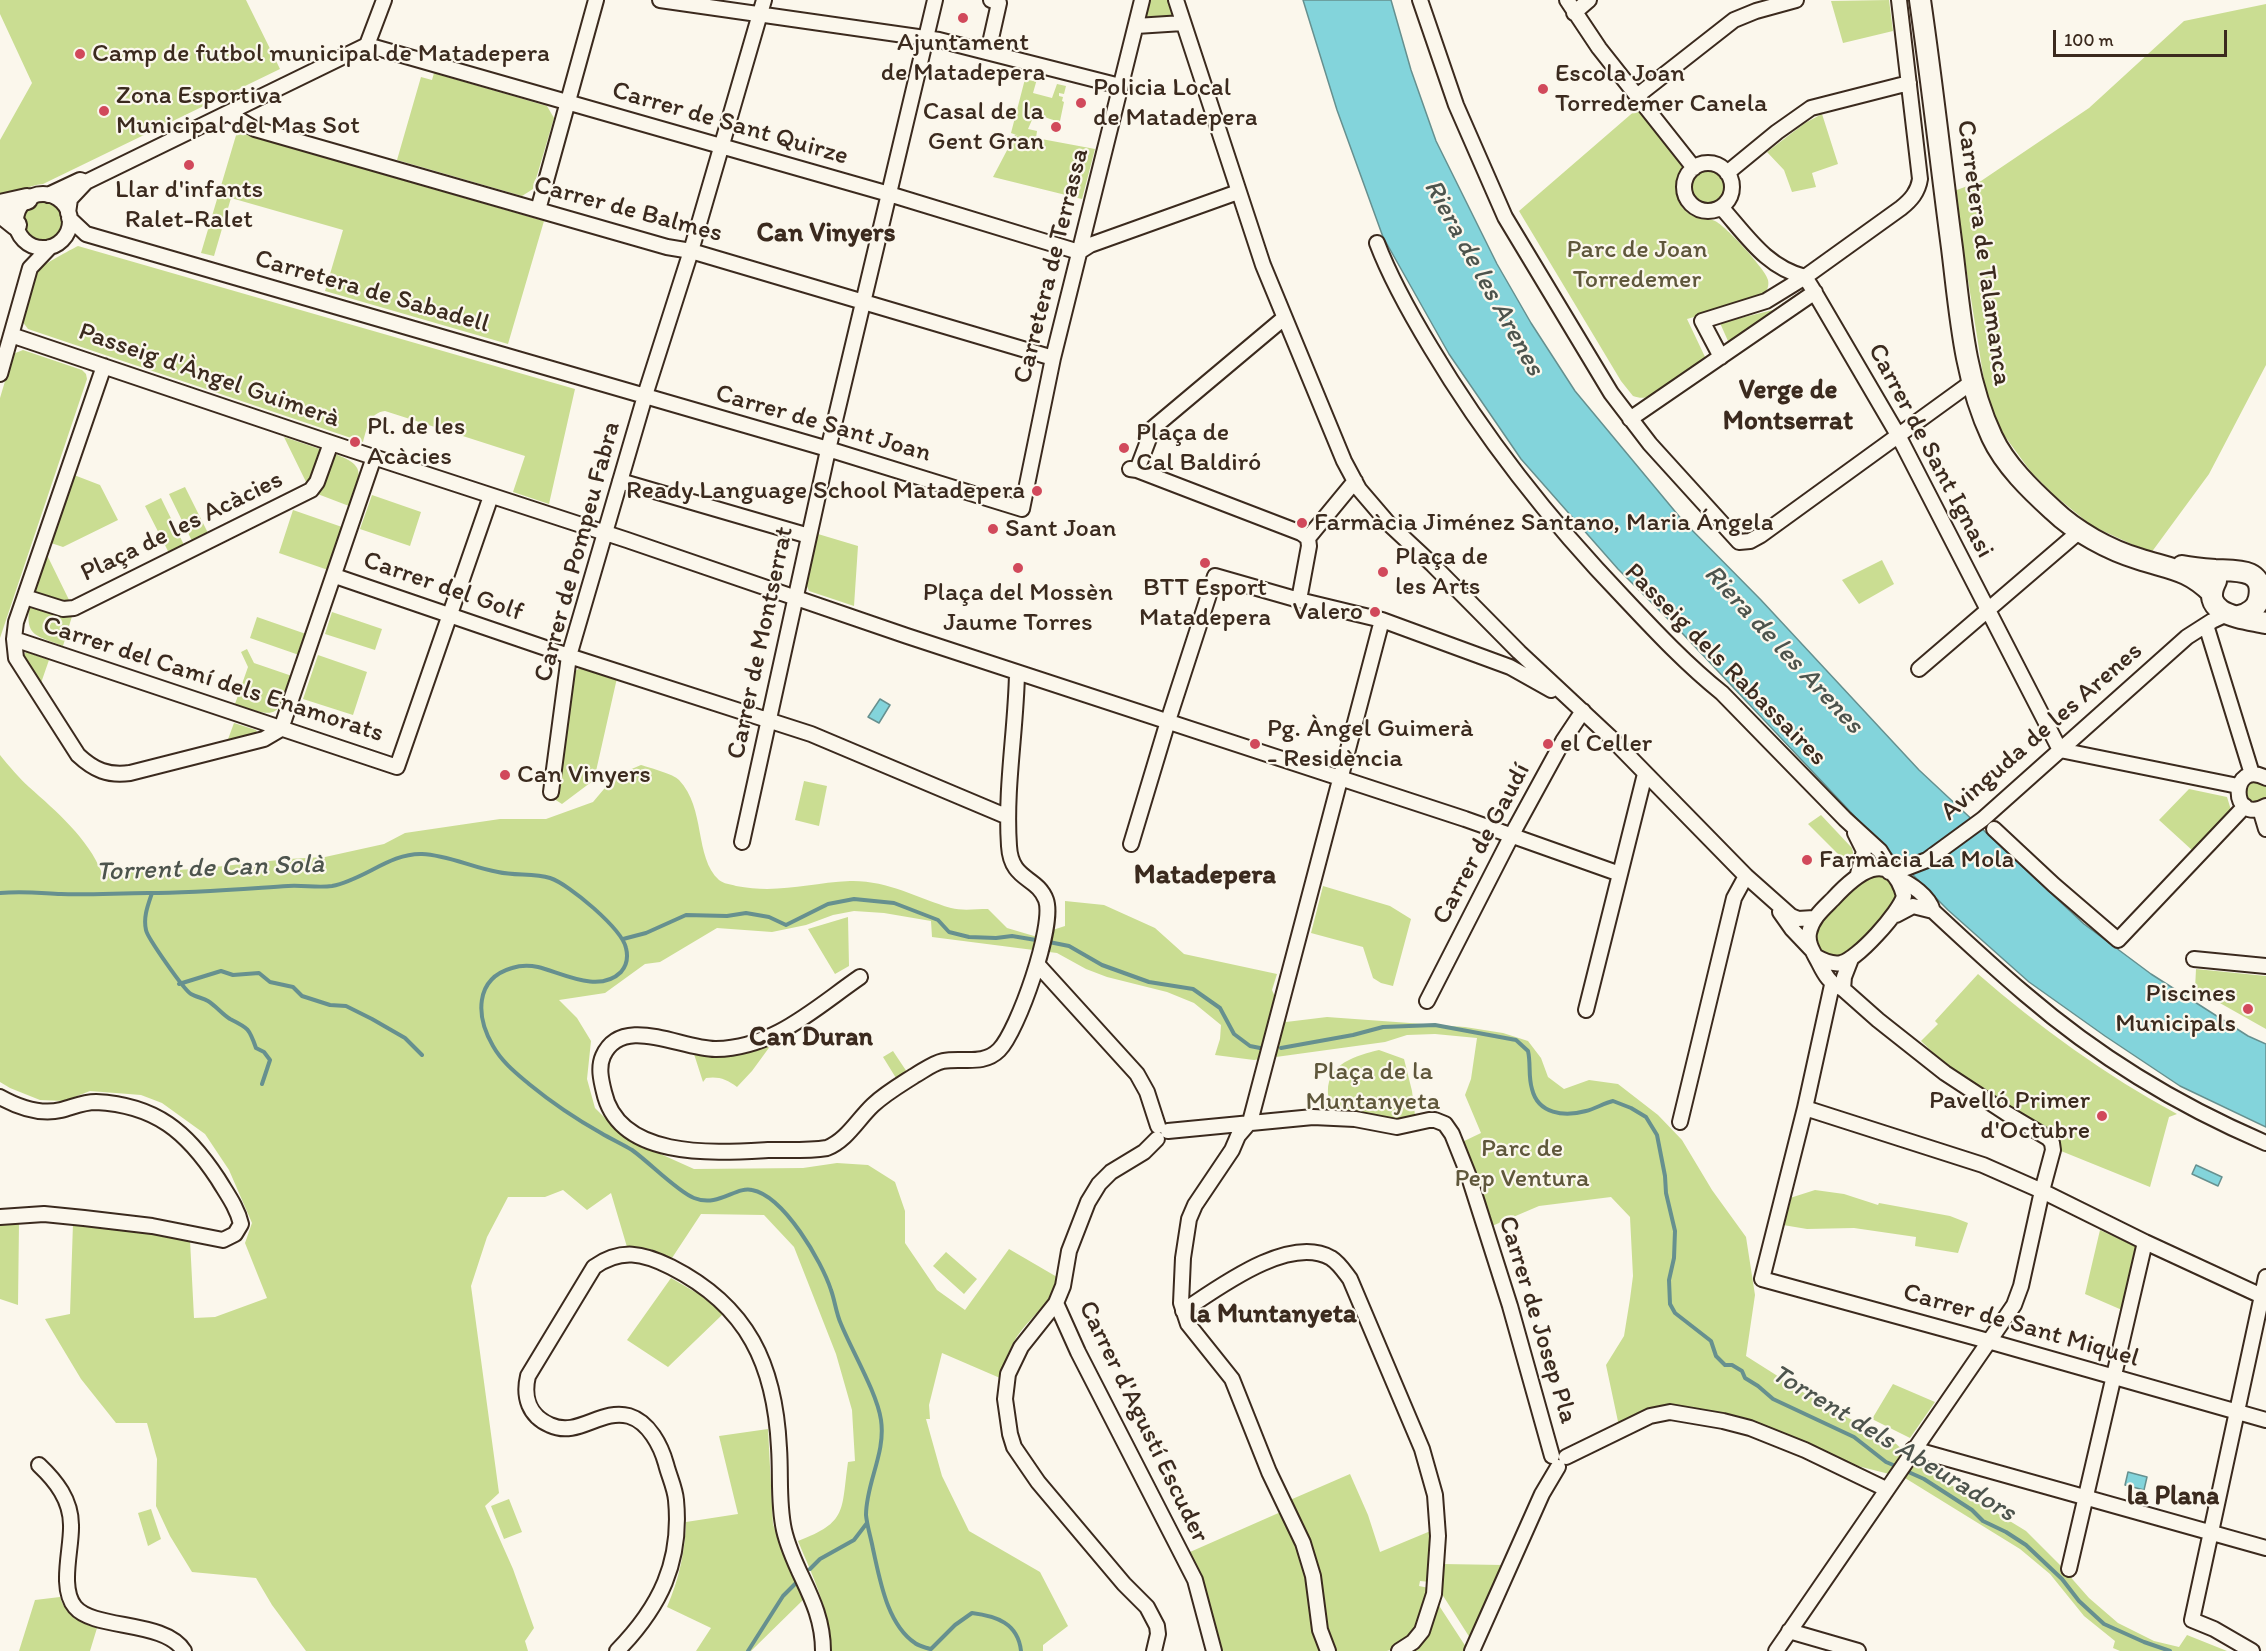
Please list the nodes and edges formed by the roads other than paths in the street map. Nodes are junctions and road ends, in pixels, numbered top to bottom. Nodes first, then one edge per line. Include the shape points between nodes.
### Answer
1 (384, 0) edge
2 (596, 0) edge
3 (660, 0) edge
4 (764, 0) edge
5 (935, 0) edge
6 (991, 0) edge
7 (1142, 0) edge
8 (1176, 0) edge
9 (1420, 0) edge
10 (1567, 0) edge
11 (1589, 0) edge
12 (1796, 0) edge
13 (1899, 0) edge
14 (1920, 0) edge
15 (1574, 13) junction
16 (760, 14) junction
17 (1183, 23) junction
18 (1136, 26) junction
19 (927, 38) junction
20 (367, 45) junction
21 (988, 52) junction
22 (1909, 83) junction
23 (1120, 86) junction
24 (1637, 96) junction
25 (567, 101) junction
26 (228, 113) junction
27 (722, 147) junction
28 (1694, 168) junction
29 (1727, 173) junction
30 (86, 182) junction
31 (1238, 192) junction
32 (889, 194) junction
33 (48, 195) junction
34 (27, 199) junction
35 (0, 205) edge
36 (1721, 207) junction
37 (538, 210) junction
38 (0, 212) edge
39 (69, 216) junction
40 (19, 231) junction
41 (86, 234) junction
42 (1377, 243) dead end
43 (54, 244) junction
44 (691, 251) junction
45 (1079, 252) junction
46 (30, 268) junction
47 (1805, 277) junction
48 (1815, 292) junction
49 (864, 302) junction
50 (1284, 318) junction
51 (11, 335) junction
52 (1721, 357) junction
53 (1053, 358) junction
54 (104, 366) junction
55 (0, 374) edge
56 (1972, 382) junction
57 (644, 397) junction
58 (1630, 419) junction
59 (1898, 435) junction
60 (330, 443) junction
61 (828, 449) junction
62 (374, 457) junction
63 (620, 481) junction
64 (1355, 482) junction
65 (490, 496) junction
66 (1022, 509) joint
67 (2081, 530) junction
68 (605, 532) junction
69 (809, 536) junction
70 (1308, 538) junction
71 (2162, 565) junction
72 (2266, 570) edge
73 (2238, 571) junction
74 (335, 576) junction
75 (2263, 594) edge
76 (25, 597) junction
77 (796, 597) junction
78 (1299, 600) junction
79 (2223, 606) junction
80 (1988, 610) junction
81 (449, 614) junction
82 (1382, 620) junction
83 (2266, 623) edge
84 (2206, 625) junction
85 (2187, 637) junction
86 (14, 639) junction
87 (1518, 651) junction
88 (569, 656) junction
89 (1509, 666) junction
90 (1919, 669) dead end
91 (1017, 673) junction
92 (1571, 701) junction
93 (1583, 711) junction
94 (768, 721) junction
95 (1168, 721) junction
96 (281, 729) junction
97 (2060, 750) junction
98 (1645, 774) junction
99 (2252, 774) junction
100 (1340, 778) junction
101 (2266, 778) edge
102 (2238, 786) junction
103 (551, 792) dead end
104 (2245, 806) junction
105 (2263, 808) edge
106 (1008, 817) junction
107 (1845, 819) junction
108 (1994, 829) dead end
109 (2266, 829) edge
110 (1512, 835) junction
111 (742, 842) dead end
112 (1131, 844) dead end
113 (1927, 860) junction
114 (1620, 874) junction
115 (1858, 874) junction
116 (1895, 874) junction
117 (1746, 876) junction
118 (1910, 888) junction
119 (1771, 898) junction
120 (1933, 911) junction
121 (1814, 918) junction
122 (1893, 918) junction
123 (1813, 952) junction
124 (1851, 959) junction
125 (2194, 959) dead end
126 (1038, 965) junction
127 (2266, 966) edge
128 (860, 977) dead end
129 (1838, 987) junction
130 (1427, 1001) dead end
131 (1586, 1010) dead end
132 (0, 1097) edge
133 (1804, 1108) junction
134 (1250, 1122) junction
135 (1680, 1122) dead end
136 (1161, 1132) junction
137 (2266, 1143) edge
138 (2042, 1191) junction
139 (0, 1217) edge
140 (2145, 1242) junction
141 (2266, 1277) edge
142 (2264, 1297) edge
143 (1056, 1303) junction
144 (1184, 1311) junction
145 (1988, 1341) junction
146 (2114, 1377) junction
147 (2236, 1412) junction
148 (2266, 1420) edge
149 (1913, 1449) junction
150 (1559, 1460) junction
151 (39, 1465) dead end
152 (1886, 1489) junction
153 (2086, 1498) junction
154 (2209, 1532) junction
155 (2266, 1548) edge
156 (2069, 1569) dead end
157 (1789, 1631) junction
158 (184, 1651) edge
159 (617, 1651) edge
160 (823, 1651) edge
161 (1154, 1651) edge
162 (1214, 1651) edge
163 (1328, 1651) edge
164 (1399, 1651) edge
165 (1472, 1651) edge
166 (1776, 1651) edge
167 (1858, 1651) edge
168 (2252, 1651) edge

1 - 20 street
2 - 25 street
3 - 16 street
4 - 16 street, Carrer de Pompeu Fabra
5 - 19 street, Carrer de Montserrat
6 - 21 street via 999,3
7 - 18 street, Carretera de Terrassa
8 - 17 street
9 - 58 street via 1456,105 1504,217
10 - 15 street
11 - 15 street
12 - 24 street via 1734,20
13 - 22 street
14 - 56 street, Carretera de Talamanca
15 - 24 street
16 - 19 street
16 - 27 street, Carrer de Pompeu Fabra
17 - 18 street
17 - 31 street
18 - 23 street, Carretera de Terrassa
19 - 21 street
19 - 32 street, Carrer de Montserrat
20 - 25 street, Carrer de Sant Quirze
20 - 26 street
21 - 23 street
22 - 29 street via 1811,108
22 - 47 street via 1919,186 1901,208
23 - 45 street, Carretera de Terrassa
24 - 28 street
25 - 27 street, Carrer de Sant Quirze
25 - 37 street
26 - 30 street
26 - 37 street, Carrer de Balmes via 255,129
27 - 32 street, Carrer de Sant Quirze
27 - 44 street, Carrer de Pompeu Fabra
28 - 29 street via 1706,163
28 - 36 street via 1688,173 1686,197 1704,211
29 - 36 street via 1731,189
30 - 33 street via 80,180
30 - 39 street via 73,195
31 - 45 street
31 - 50 street
32 - 45 street, Carrer de Sant Quirze
32 - 49 street, Carrer de Montserrat
33 - 34 street
33 - 39 street via 61,201
34 - 35 street
34 - 40 street via 18,211
36 - 47 street via 1768,258 1787,273
37 - 44 street, Carrer de Balmes
38 - 40 street
39 - 41 street, Carretera de Sabadell
39 - 43 street via 67,232
40 - 43 street via 32,245
40 - 46 street
41 - 43 street
41 - 57 street, Carretera de Sabadell
42 - 107 street, Passeig dels Rabassaires via 1448,378 1534,498 1668,644 1701,678 1722,693
43 - 46 street
44 - 49 street, Carrer de Balmes
44 - 57 street, Carrer de Pompeu Fabra
45 - 53 street, Carretera de Terrassa
46 - 51 street
47 - 48 street, Carrer de Sant Ignasi
47 - 52 street via 1766,301 1702,321
48 - 52 street
48 - 59 street, Carrer de Sant Ignasi
49 - 53 street, Carrer de Balmes
49 - 61 street, Carrer de Montserrat
50 - 64 street
50 - 70 street via 1153,428 1134,469
51 - 54 street, Passeig d'Àngel Guimerà
51 - 55 street
52 - 58 street
53 - 66 street, Carretera de Terrassa
54 - 60 street, Passeig d'Àngel Guimerà
54 - 76 street
56 - 59 street
56 - 67 street, Carretera de Talamanca via 1993,439 2006,459 2055,512
57 - 61 street, Carrer de Sant Joan
57 - 63 street, Carrer de Pompeu Fabra
58 - 59 street via 1739,542 1750,542 1761,535
59 - 80 street, Carrer de Sant Ignasi
60 - 62 street, Passeig d'Àngel Guimerà
60 - 76 street, Plaça de les Acàcies via 318,482 311,490 74,608 63,609
61 - 66 street, Carrer de Sant Joan
61 - 69 street, Carrer de Montserrat
62 - 65 street, Passeig d'Àngel Guimerà
62 - 74 street
63 - 68 street, Carrer de Pompeu Fabra
63 - 69 street
64 - 70 street
64 - 87 street via 1389,524
65 - 68 street, Passeig d'Àngel Guimerà
65 - 81 street
67 - 71 street, Carretera de Talamanca via 2138,559
67 - 80 street
68 - 77 street, Passeig d'Àngel Guimerà
68 - 88 street, Carrer de Pompeu Fabra
69 - 77 street, Carrer de Montserrat
70 - 78 street
71 - 73 street
71 - 79 street via 2191,574
72 - 73 street
73 - 75 street via 2256,580
73 - 79 street via 2217,578
74 - 81 street, Carrer del Golf
74 - 96 street
75 - 79 street via 2251,611
76 - 86 street
77 - 91 street, Passeig d'Àngel Guimerà
77 - 94 street, Carrer de Montserrat
78 - 82 street
78 - 95 street via 1215,576
79 - 83 street
79 - 84 street, Avinguda de les Arenes
79 - 85 street, Avinguda de les Arenes via 2203,619
80 - 90 street
80 - 97 street, Carrer de Sant Ignasi
81 - 88 street, Carrer del Golf
81 - 96 street, Carrer del Camí dels Enamorats via 397,767
82 - 89 street
82 - 100 street
84 - 85 street, Avinguda de les Arenes
84 - 99 street
85 - 97 street, Avinguda de les Arenes
86 - 96 street, Carrer del Camí dels Enamorats
86 - 96 street via 16,658 78,755 100,771 130,773 264,739
87 - 89 street via 1504,653 1503,662
87 - 92 street
88 - 94 street, Carrer del Golf
88 - 103 street, Carrer de Pompeu Fabra
89 - 92 street
91 - 95 street, Passeig d'Àngel Guimerà
91 - 106 street
92 - 93 street
93 - 98 street
93 - 110 street, Carrer de Gaudí
94 - 106 street, Carrer del Golf via 810,734
94 - 111 street, Carrer de Montserrat
95 - 100 street, Passeig d'Àngel Guimerà
95 - 112 street
97 - 102 street
97 - 113 street, Avinguda de les Arenes via 1983,819
98 - 114 street
98 - 117 street
99 - 101 street
99 - 102 street
100 - 110 street, Passeig d'Àngel Guimerà
100 - 134 street
102 - 104 street
104 - 105 street
104 - 108 street via 2118,940
105 - 109 street
106 - 126 street via 1010,859 1020,875 1044,897 1048,909
107 - 115 street, Passeig dels Rabassaires via 1864,851
107 - 116 street, Passeig dels Rabassaires via 1880,851
110 - 114 street, Passeig d'Àngel Guimerà
110 - 130 street, Carrer de Gaudí
113 - 116 street, Avinguda de les Arenes
113 - 118 street, Avinguda de les Arenes
114 - 131 street
115 - 116 street, Avinguda de les Arenes via 1872,868
115 - 121 street
116 - 118 street, Passeig dels Rabassaires
117 - 119 street
117 - 135 street via 1734,898
118 - 120 street, Passeig dels Rabassaires
118 - 122 street, Avinguda de les Arenes
119 - 121 street via 1791,916
119 - 123 street
120 - 122 street via 1913,906
120 - 137 street, Passeig dels Rabassaires via 2024,994 2100,1052 2170,1096
121 - 123 street via 1809,935
122 - 124 street
123 - 124 street via 1821,960 1837,964
123 - 129 street
124 - 129 street
125 - 127 street
126 - 128 street via 1001,1049 985,1059 942,1061 926,1068 874,1103 842,1139 827,1148 691,1152 640,1136 623,1127 611,1113 602,1084 601,1063 611,1045 626,1036 639,1034 709,1049 746,1045 786,1029
126 - 136 street via 1137,1074
129 - 133 street
129 - 138 street via 1921,1055 2048,1138 2053,1150
132 - 139 street via 44,1112 97,1102 158,1118 180,1131 196,1148 235,1207 241,1224 236,1234 223,1240 84,1218 44,1214
133 - 138 street via 1972,1161
133 - 145 street, Carrer de Sant Miquel via 1762,1280
134 - 136 street, Carrer de Josep Pla
134 - 144 street via 1189,1219 1181,1290
134 - 150 street, Carrer de Josep Pla via 1335,1117 1397,1127 1429,1120 1445,1124 1468,1174
136 - 143 street, Carrer d'Agustí Escuder via 1144,1152 1099,1184 1069,1251
138 - 140 street
138 - 145 street via 2018,1295
140 - 142 street
140 - 146 street
141 - 142 street
142 - 147 street
143 - 161 street via 1021,1347 1008,1374 1005,1399 1010,1434 1038,1482 1147,1607 1157,1626
143 - 162 street, Carrer d'Agustí Escuder via 1195,1580
144 - 163 street via 1188,1324 1232,1379 1303,1543 1313,1576 1320,1630
144 - 164 street via 1262,1263 1291,1255 1330,1257 1350,1279 1422,1449 1435,1495 1438,1536 1434,1594 1422,1631
145 - 146 street, Carrer de Sant Miquel
145 - 149 street
146 - 147 street, Carrer de Sant Miquel
146 - 153 street
147 - 148 street, Carrer de Sant Miquel
147 - 154 street
149 - 152 street
149 - 153 street
150 - 152 street via 1650,1416 1670,1412 1750,1428
150 - 165 street
151 - 158 street via 59,1487 69,1508 68,1582 75,1608 92,1617 167,1637
152 - 157 street
153 - 154 street
153 - 156 street
154 - 155 street
154 - 168 street via 2192,1620
157 - 166 street
157 - 167 street
159 - 160 street via 652,1610 670,1567 676,1498 664,1456 654,1437 632,1417 608,1415 576,1428 558,1428 532,1412 525,1394 528,1376 594,1267 623,1254 662,1262 713,1293 732,1310 758,1350 777,1419 785,1533 815,1602

